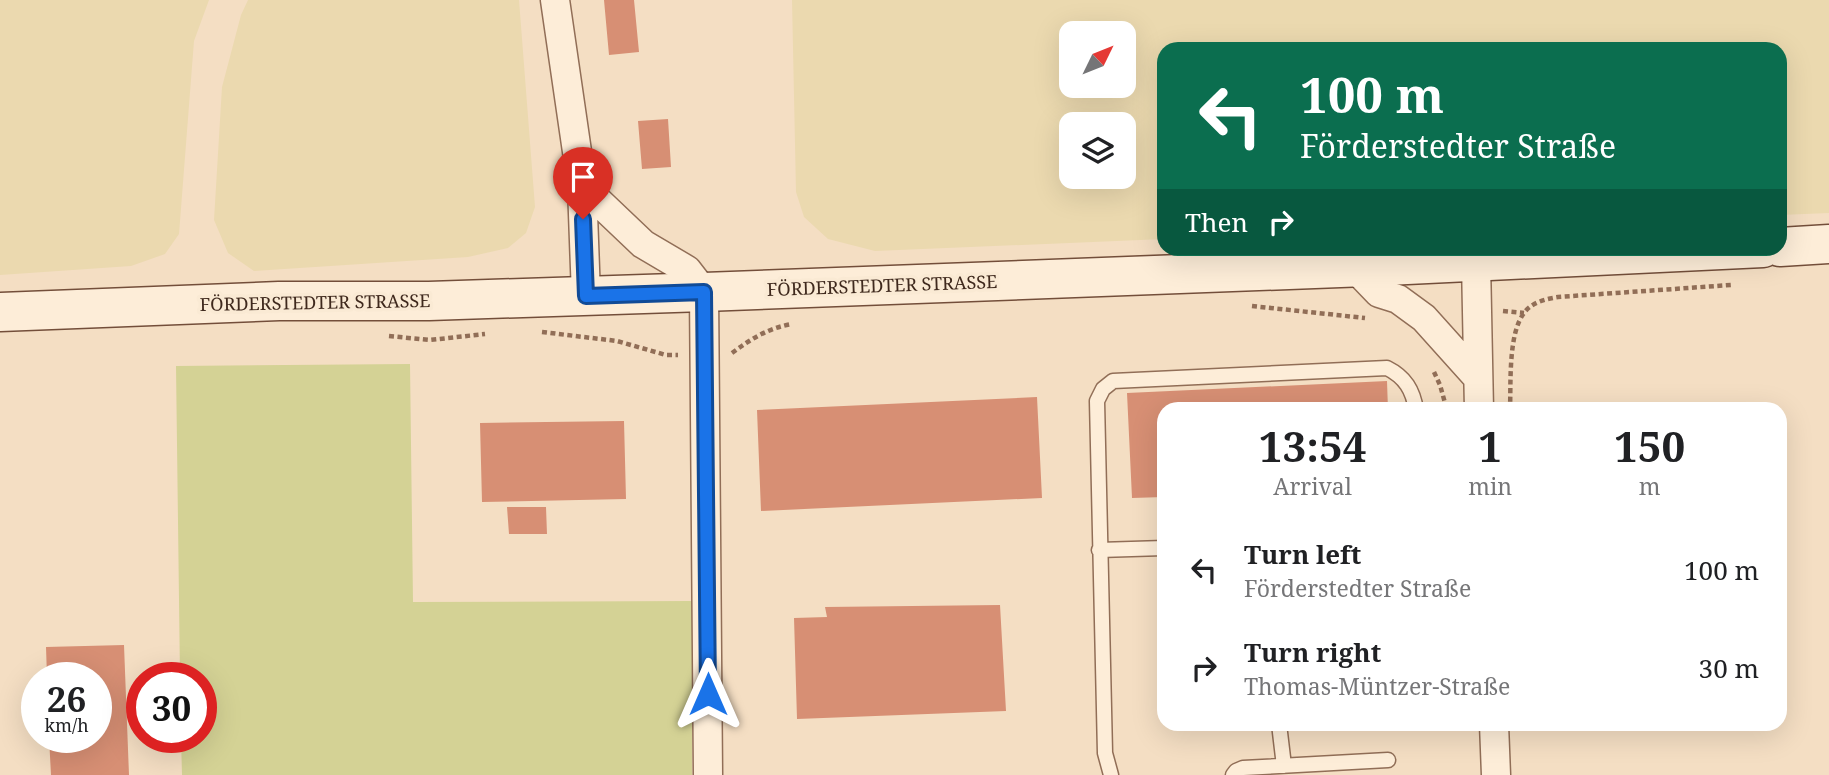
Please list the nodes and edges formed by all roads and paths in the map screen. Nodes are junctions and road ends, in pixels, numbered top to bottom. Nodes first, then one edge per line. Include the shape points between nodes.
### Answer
1 (555, 0) edge
2 (582, 186) junction
3 (1829, 244) edge
4 (1787, 247) edge
5 (1599, 256) edge
6 (1476, 262) junction
7 (1354, 267) junction
8 (1732, 285) dead end
9 (704, 292) junction
10 (586, 296) junction
11 (1247, 306) dead end
12 (0, 312) edge
13 (1371, 319) dead end
14 (797, 323) dead end
15 (540, 332) dead end
16 (485, 334) dead end
17 (388, 336) dead end
18 (706, 355) junction
19 (1477, 377) junction
20 (1414, 402) edge
21 (1479, 402) edge
22 (1510, 402) edge
23 (1157, 548) edge
24 (1099, 550) junction
25 (1280, 731) edge
26 (1494, 731) edge
27 (1388, 760) dead end
28 (1284, 766) junction
29 (708, 775) edge
30 (1111, 775) edge
31 (1233, 775) edge
32 (1496, 775) edge

1 - 2 street
2 - 9 street via 643,244 687,270
2 - 10 street
3 - 4 main road
5 - 6 main road, FÖRDERSTEDTER STRASSE
6 - 7 main road, FÖRDERSTEDTER STRASSE
6 - 19 street
7 - 9 main road, FÖRDERSTEDTER STRASSE
7 - 19 street via 1379,293 1398,299 1424,318
8 - 22 path via 1558,297 1531,305 1517,326
9 - 10 main road, FÖRDERSTEDTER STRASSE
9 - 18 street
10 - 12 main road, FÖRDERSTEDTER STRASSE
11 - 13 path
14 - 18 path via 756,335 730,354
15 - 18 path via 617,341 666,355
16 - 17 path via 430,340
18 - 29 street
19 - 21 street
20 - 24 lane via 1401,374 1387,368 1113,381 1097,401
23 - 24 lane
24 - 30 lane via 1105,753
25 - 28 lane
26 - 32 street
27 - 28 lane
28 - 31 lane via 1243,768

